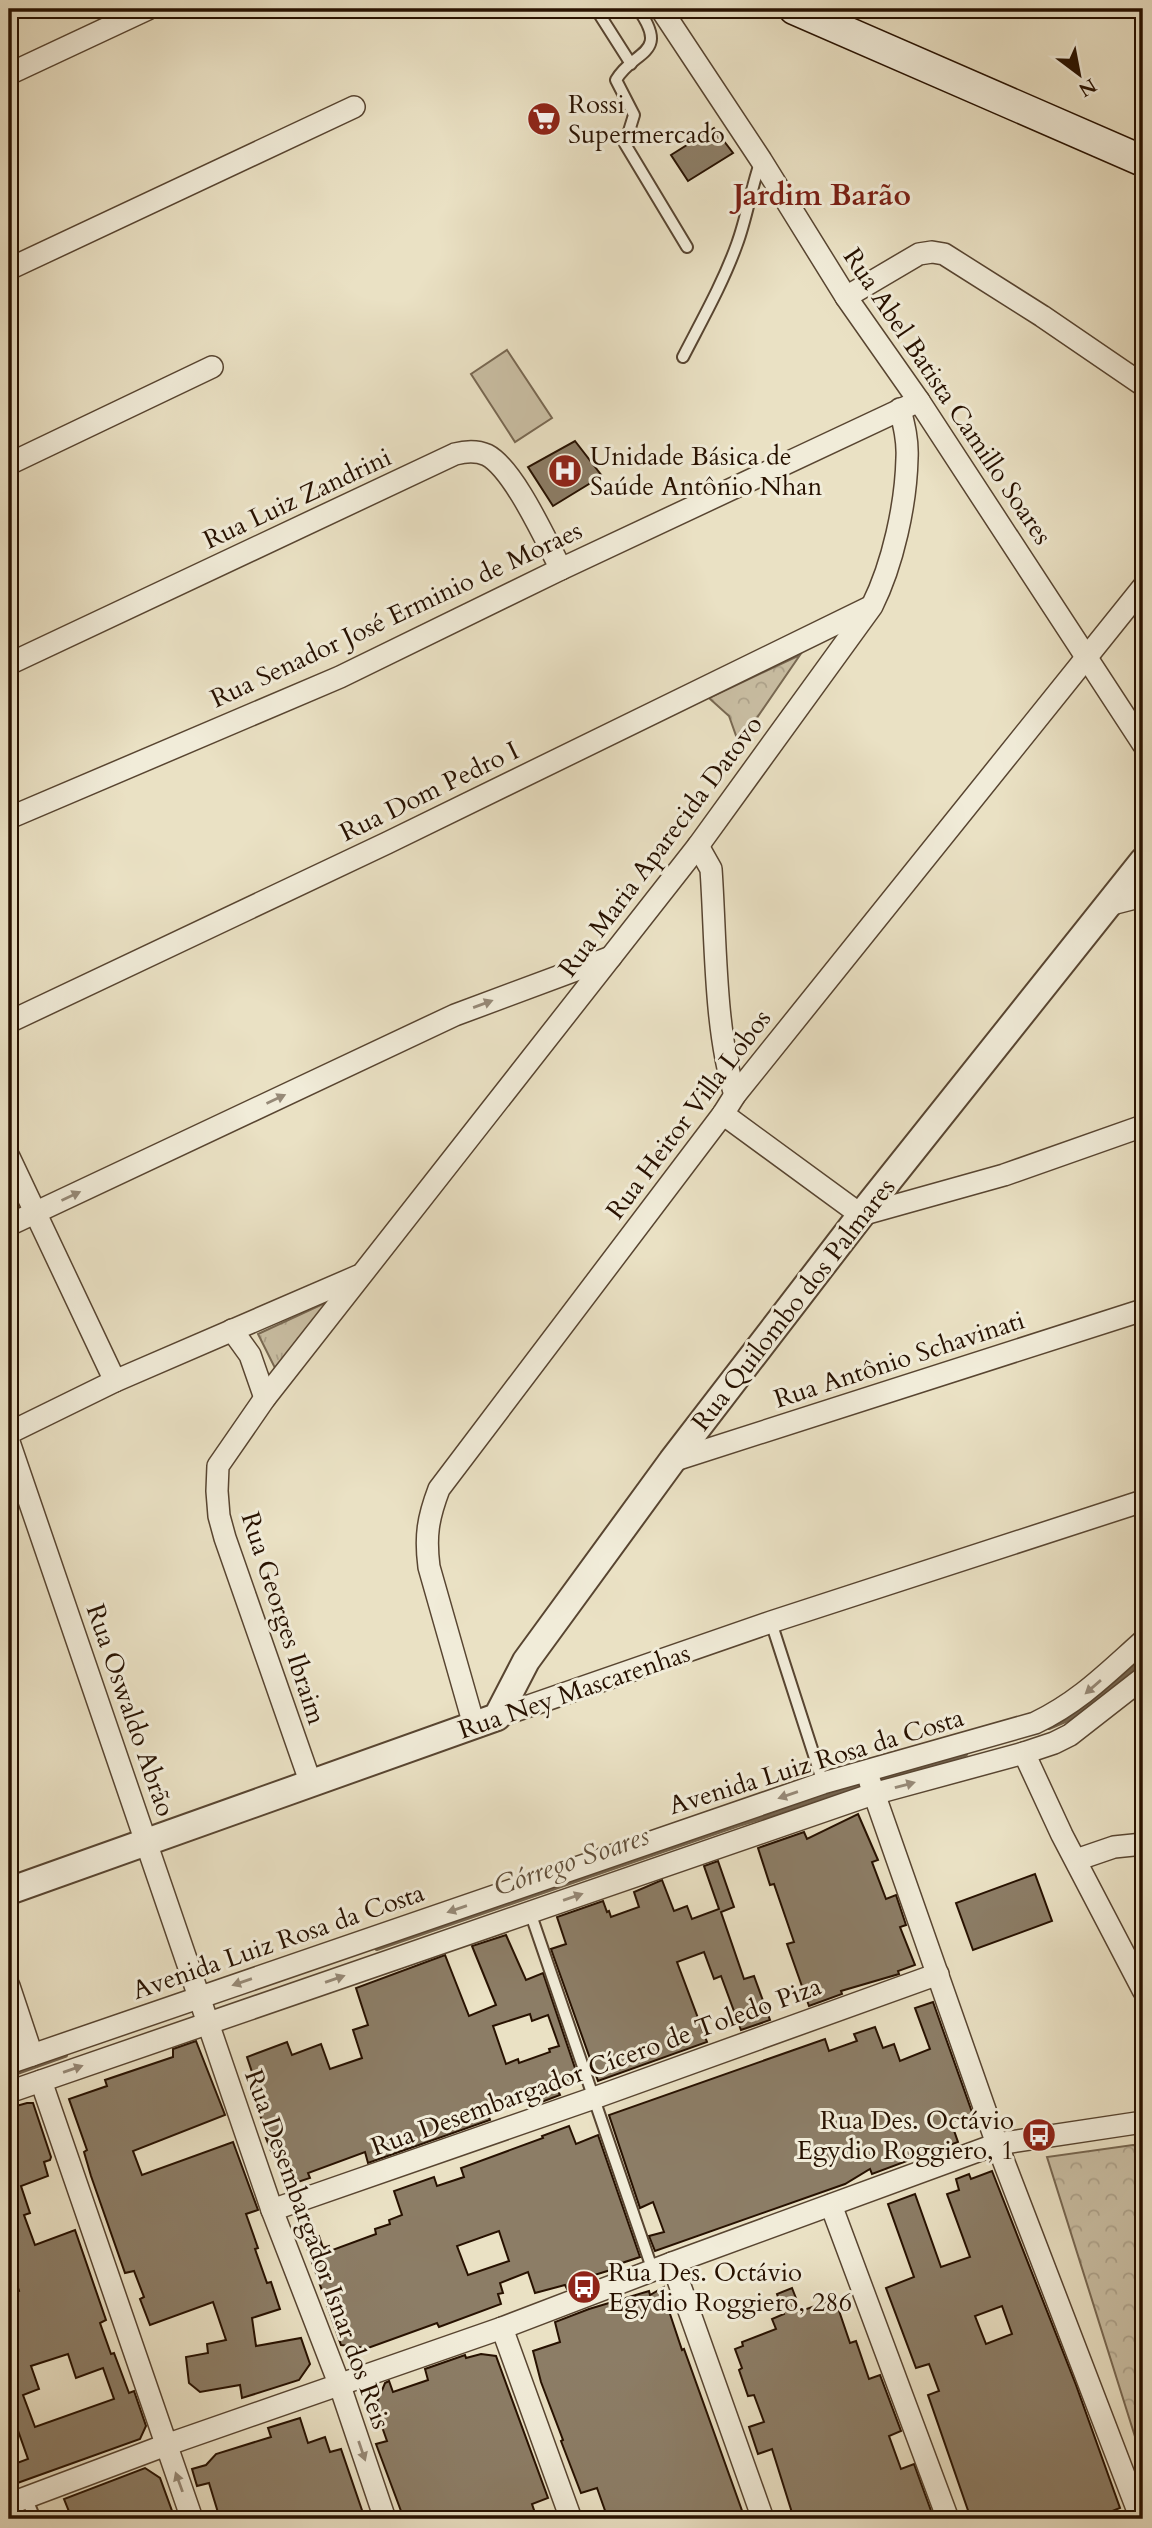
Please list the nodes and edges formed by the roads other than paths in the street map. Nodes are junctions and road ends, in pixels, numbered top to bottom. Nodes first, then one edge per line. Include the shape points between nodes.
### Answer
1 (148, 9) edge
2 (596, 9) edge
3 (638, 9) edge
4 (661, 9) edge
5 (794, 9) edge
6 (631, 64) junction
7 (9, 74) edge
8 (354, 107) dead end
9 (761, 160) junction
10 (1143, 161) edge
11 (687, 247) dead end
12 (9, 269) edge
13 (846, 297) junction
14 (683, 357) dead end
15 (212, 367) dead end
16 (1143, 384) edge
17 (909, 405) junction
18 (9, 464) edge
19 (561, 569) junction
20 (1143, 587) edge
21 (872, 606) junction
22 (1087, 655) junction
23 (9, 664) edge
24 (1143, 744) edge
25 (9, 818) edge
26 (698, 846) junction
27 (1143, 861) edge
28 (1143, 896) edge
29 (1108, 905) junction
30 (612, 957) junction
31 (9, 1022) edge
32 (735, 1095) junction
33 (723, 1114) junction
34 (1143, 1126) edge
35 (9, 1157) edge
36 (37, 1213) junction
37 (861, 1215) junction
38 (9, 1225) edge
39 (362, 1275) junction
40 (1143, 1310) edge
41 (232, 1331) junction
42 (115, 1381) junction
43 (265, 1398) junction
44 (9, 1433) edge
45 (9, 1442) edge
46 (672, 1461) junction
47 (1143, 1502) edge
48 (771, 1622) junction
49 (1143, 1641) edge
50 (1143, 1678) edge
51 (486, 1721) junction
52 (1024, 1754) junction
53 (870, 1782) junction
54 (823, 1783) junction
55 (311, 1784) junction
56 (147, 1842) junction
57 (1143, 1843) edge
58 (1076, 1860) junction
59 (9, 1891) edge
60 (530, 1912) junction
61 (938, 1974) junction
62 (9, 1986) edge
63 (1143, 1990) edge
64 (202, 2009) junction
65 (32, 2055) junction
66 (9, 2063) edge
67 (41, 2081) junction
68 (9, 2091) edge
69 (594, 2098) junction
70 (1143, 2122) edge
71 (997, 2144) junction
72 (831, 2205) junction
73 (272, 2210) junction
74 (662, 2267) junction
75 (502, 2328) junction
76 (340, 2386) junction
77 (166, 2445) junction
78 (18, 2501) edge
79 (35, 2519) edge
80 (192, 2519) edge
81 (385, 2519) edge
82 (571, 2519) edge
83 (763, 2519) edge
84 (948, 2519) edge
85 (1141, 2519) edge

1 - 7 street
2 - 6 lane
3 - 6 lane via 649,24 651,41 644,55
4 - 9 street, Rua Abel Batista Camillo Soares
5 - 10 main road
6 - 11 lane via 617,80 634,115 625,144
8 - 12 street
9 - 13 street, Rua Abel Batista Camillo Soares
9 - 14 lane via 727,272
13 - 16 street via 919,254 944,254
13 - 17 street, Rua Abel Batista Camillo Soares
15 - 18 street
17 - 19 street, Rua Senador José Erminio de Moraes
17 - 21 street, Rua Maria Aparecida Datovo via 906,475 895,540 886,579
17 - 22 street, Rua Abel Batista Camillo Soares
19 - 23 street, Rua Luiz Zandrini via 500,466 488,456 468,451
19 - 25 street, Rua Senador José Erminio de Moraes via 340,677
20 - 22 street, Rua Heitor Villa Lobos
21 - 26 street, Rua Maria Aparecida Datovo
21 - 31 street, Rua Dom Pedro I
22 - 24 street, Rua Abel Batista Camillo Soares
22 - 32 street, Rua Heitor Villa Lobos
26 - 30 street, Rua Maria Aparecida Datovo
26 - 32 street via 711,869 721,1024
27 - 29 street, Rua Quilombo dos Palmares
28 - 29 street
29 - 37 street, Rua Quilombo dos Palmares
36 -> 30 street via 455,1015
30 - 39 street, Rua Maria Aparecida Datovo
32 - 33 street, Rua Heitor Villa Lobos
33 - 37 street
33 - 51 street, Rua Heitor Villa Lobos via 439,1489 429,1516 429,1567
34 - 37 street via 1004,1175
35 - 36 street
36 - 38 street
36 - 42 street
37 - 46 street, Rua Quilombo dos Palmares
39 - 41 street
39 - 43 street, Rua Georges Ibraim
40 - 46 street, Rua Antônio Schavinati
41 - 42 street
41 - 43 street via 250,1355
42 - 44 street
43 - 55 street, Rua Georges Ibraim via 218,1466 219,1516
45 - 56 street, Rua Oswaldo Abrão
46 - 51 street, Rua Quilombo dos Palmares
47 - 48 street, Rua Ney Mascarenhas
48 - 51 street, Rua Ney Mascarenhas
48 - 54 lane
49 -> 53 street, Avenida Luiz Rosa da Costa via 1082,1696 1044,1719
50 - 52 street via 1070,1735
51 - 55 street, Rua Ney Mascarenhas
53 -> 52 street
52 - 58 street
53 - 54 street, Avenida Luiz Rosa da Costa
60 -> 53 street
53 - 61 street
54 -> 64 street, Avenida Luiz Rosa da Costa
55 - 56 street, Rua Ney Mascarenhas
56 - 59 street, Rua Ney Mascarenhas
56 - 64 street, Rua Oswaldo Abrão
57 - 58 street
58 - 63 street
64 -> 60 street
60 - 69 lane
61 - 69 street, Rua Desembargador Cícero de Toledo Piza
61 - 71 street
62 - 65 street
64 - 65 street, Avenida Luiz Rosa da Costa
67 -> 64 street
64 - 73 street, Rua Desembargador Isnar dos Reis
65 - 66 street, Avenida Luiz Rosa da Costa
67 - 68 street
67 - 77 street
69 - 73 street, Rua Desembargador Cícero de Toledo Piza
69 - 74 lane
70 - 71 street
71 - 72 street
71 - 85 street
72 - 74 street
72 - 84 street
73 - 76 street, Rua Desembargador Isnar dos Reis
74 - 75 street
74 - 83 street
75 - 76 street
75 - 82 street
76 - 77 street
76 -> 81 street, Rua Desembargador Isnar dos Reis
77 - 78 street
80 -> 77 street
78 - 79 lane

